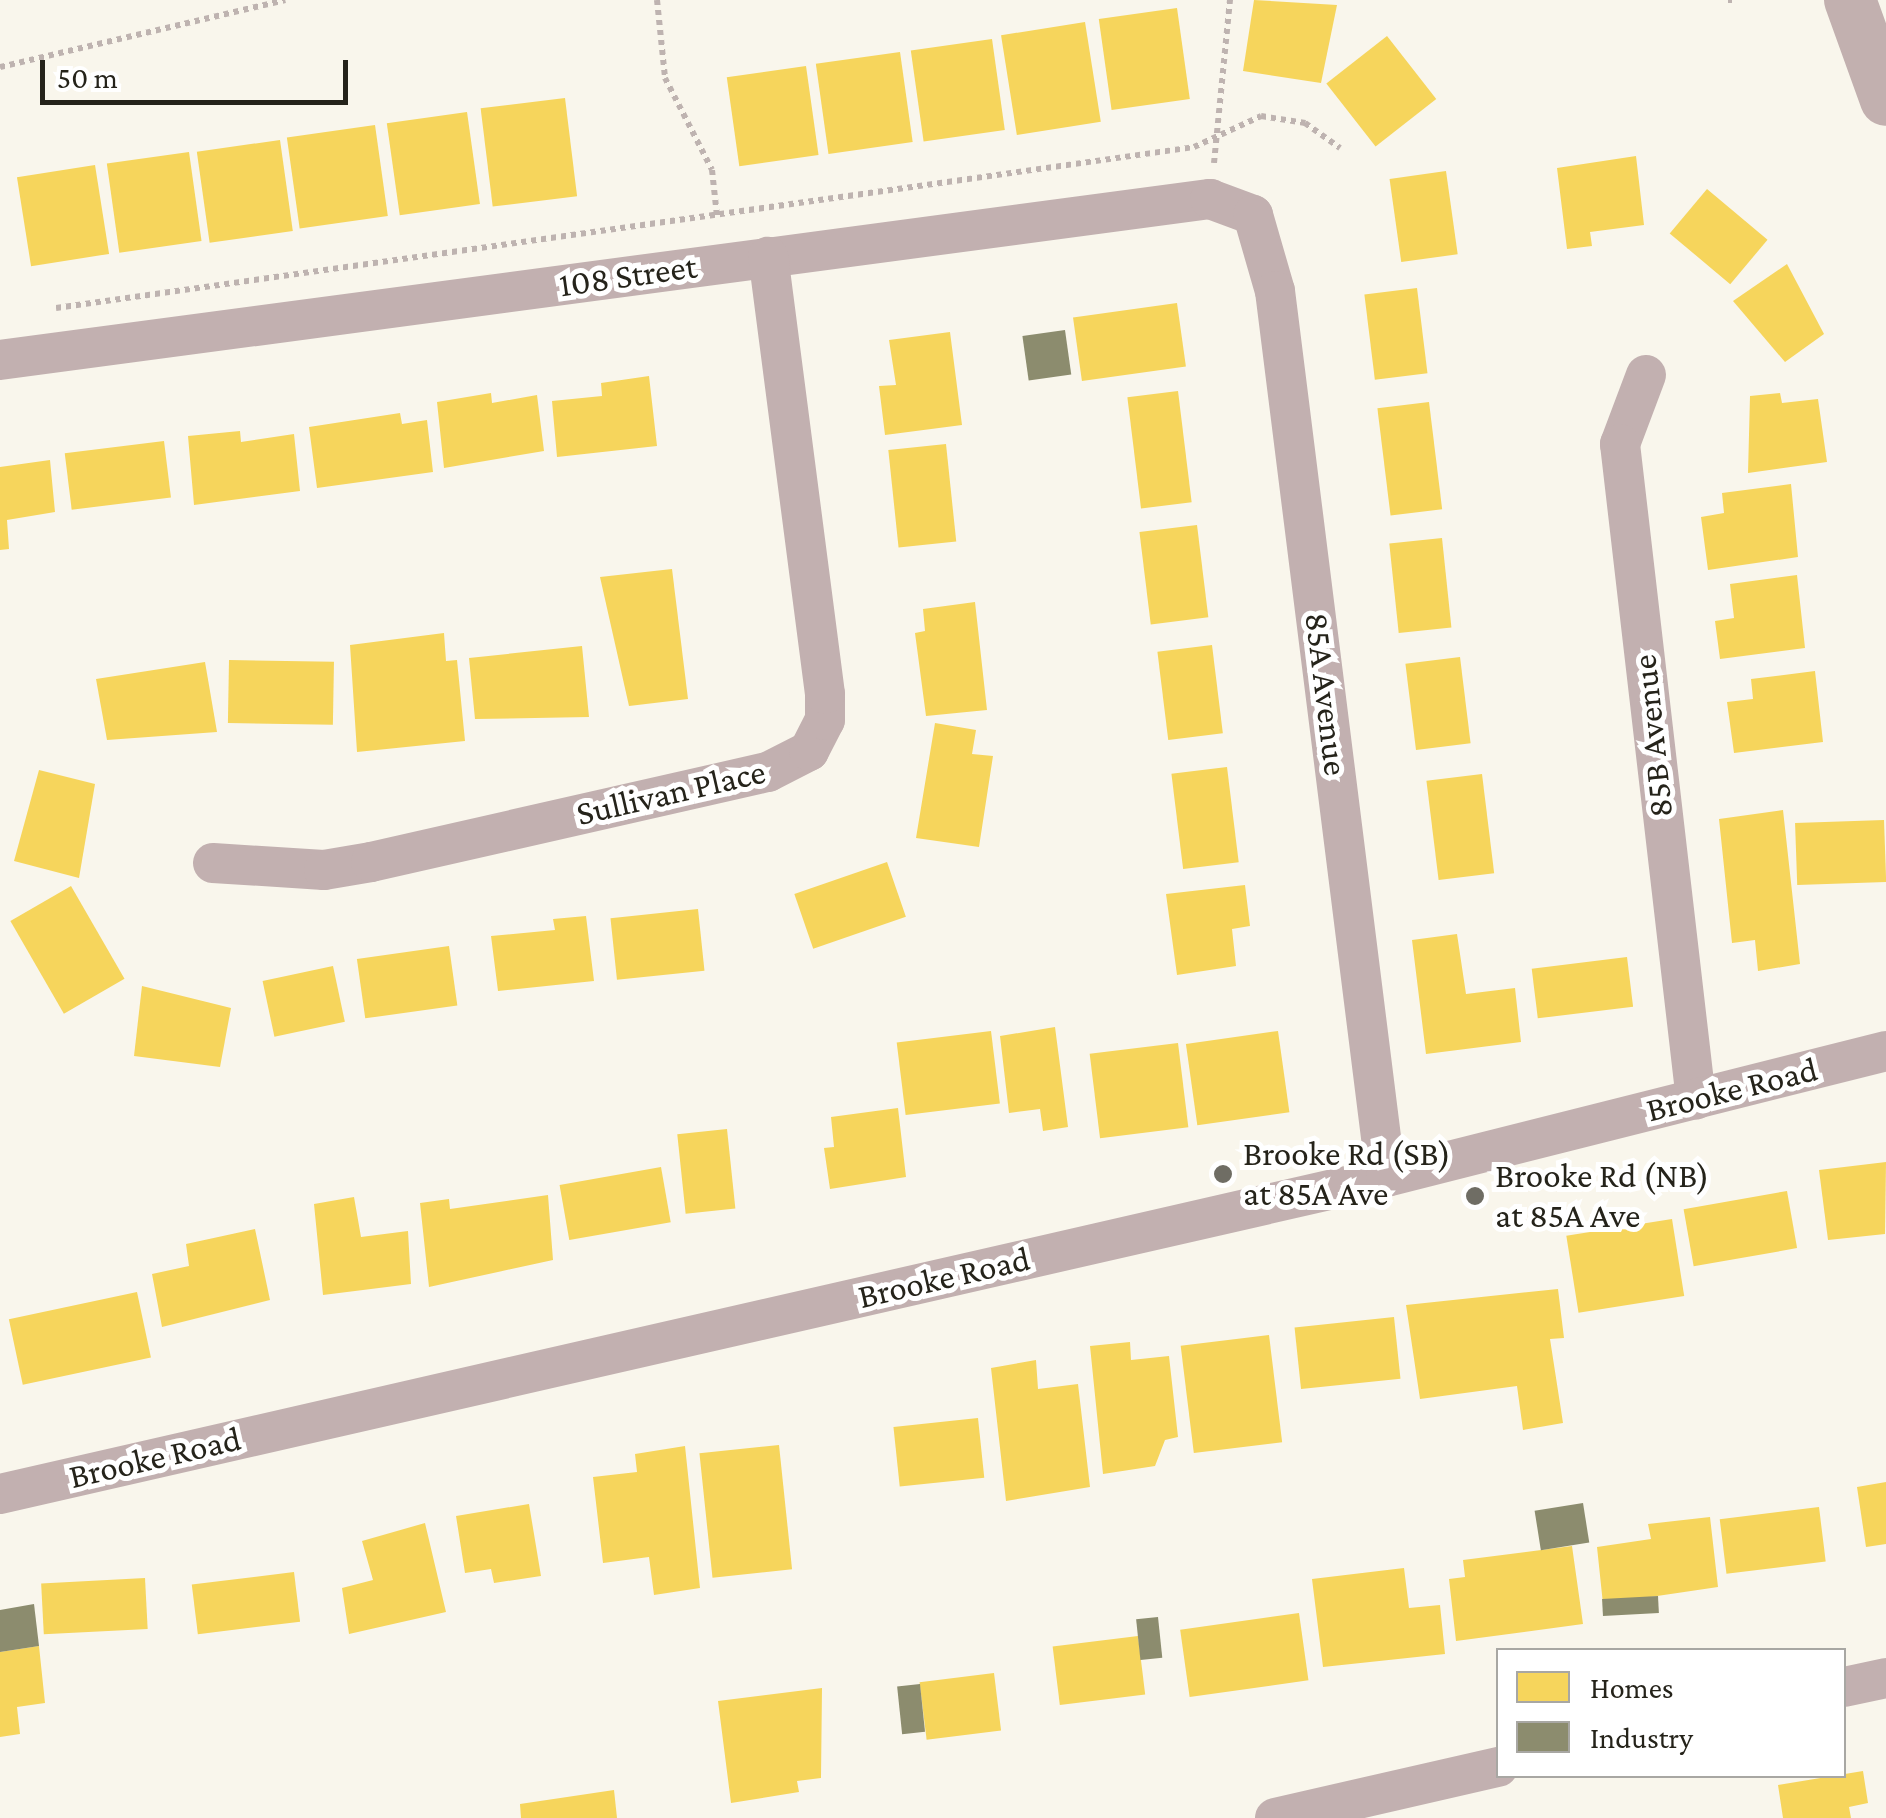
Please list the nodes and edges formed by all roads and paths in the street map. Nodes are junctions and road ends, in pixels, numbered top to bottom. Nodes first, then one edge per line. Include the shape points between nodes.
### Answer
1 (285, 0) edge
2 (658, 0) edge
3 (1230, 0) edge
4 (1850, 0) edge
5 (1878, 0) edge
6 (1886, 8) edge
7 (0, 67) edge
8 (1886, 100) edge
9 (1219, 132) junction
10 (1340, 148) dead end
11 (1210, 200) junction
12 (1253, 215) joint
13 (717, 216) junction
14 (768, 257) junction
15 (39, 310) dead end
16 (0, 360) edge
17 (1646, 375) dead end
18 (213, 863) dead end
19 (1886, 1051) edge
20 (1696, 1100) junction
21 (1386, 1176) junction
22 (0, 1494) edge
23 (1886, 1678) edge
24 (1846, 1687) edge
25 (1496, 1768) edge
26 (1356, 1809) edge
27 (1275, 1818) edge

1 - 7 path
2 - 13 path via 665,78 712,170
3 - 9 path
4 - 8 main road
5 - 6 main road
9 - 10 path via 1236,121 1285,116
9 - 11 path
9 - 13 path via 1194,147
11 - 12 street, 108 Street
11 - 14 street, 108 Street
12 - 21 street, 85A Avenue via 1276,291
13 - 15 path
14 - 16 street, 108 Street
14 - 18 street, Sullivan Place via 825,694 825,720 809,751 768,772 371,862 324,870
17 - 20 street, 85B Avenue via 1620,444
19 - 20 street, Brooke Road
20 - 21 street, Brooke Road
21 - 22 street, Brooke Road
23 - 24 street
25 - 26 street
26 - 27 street

